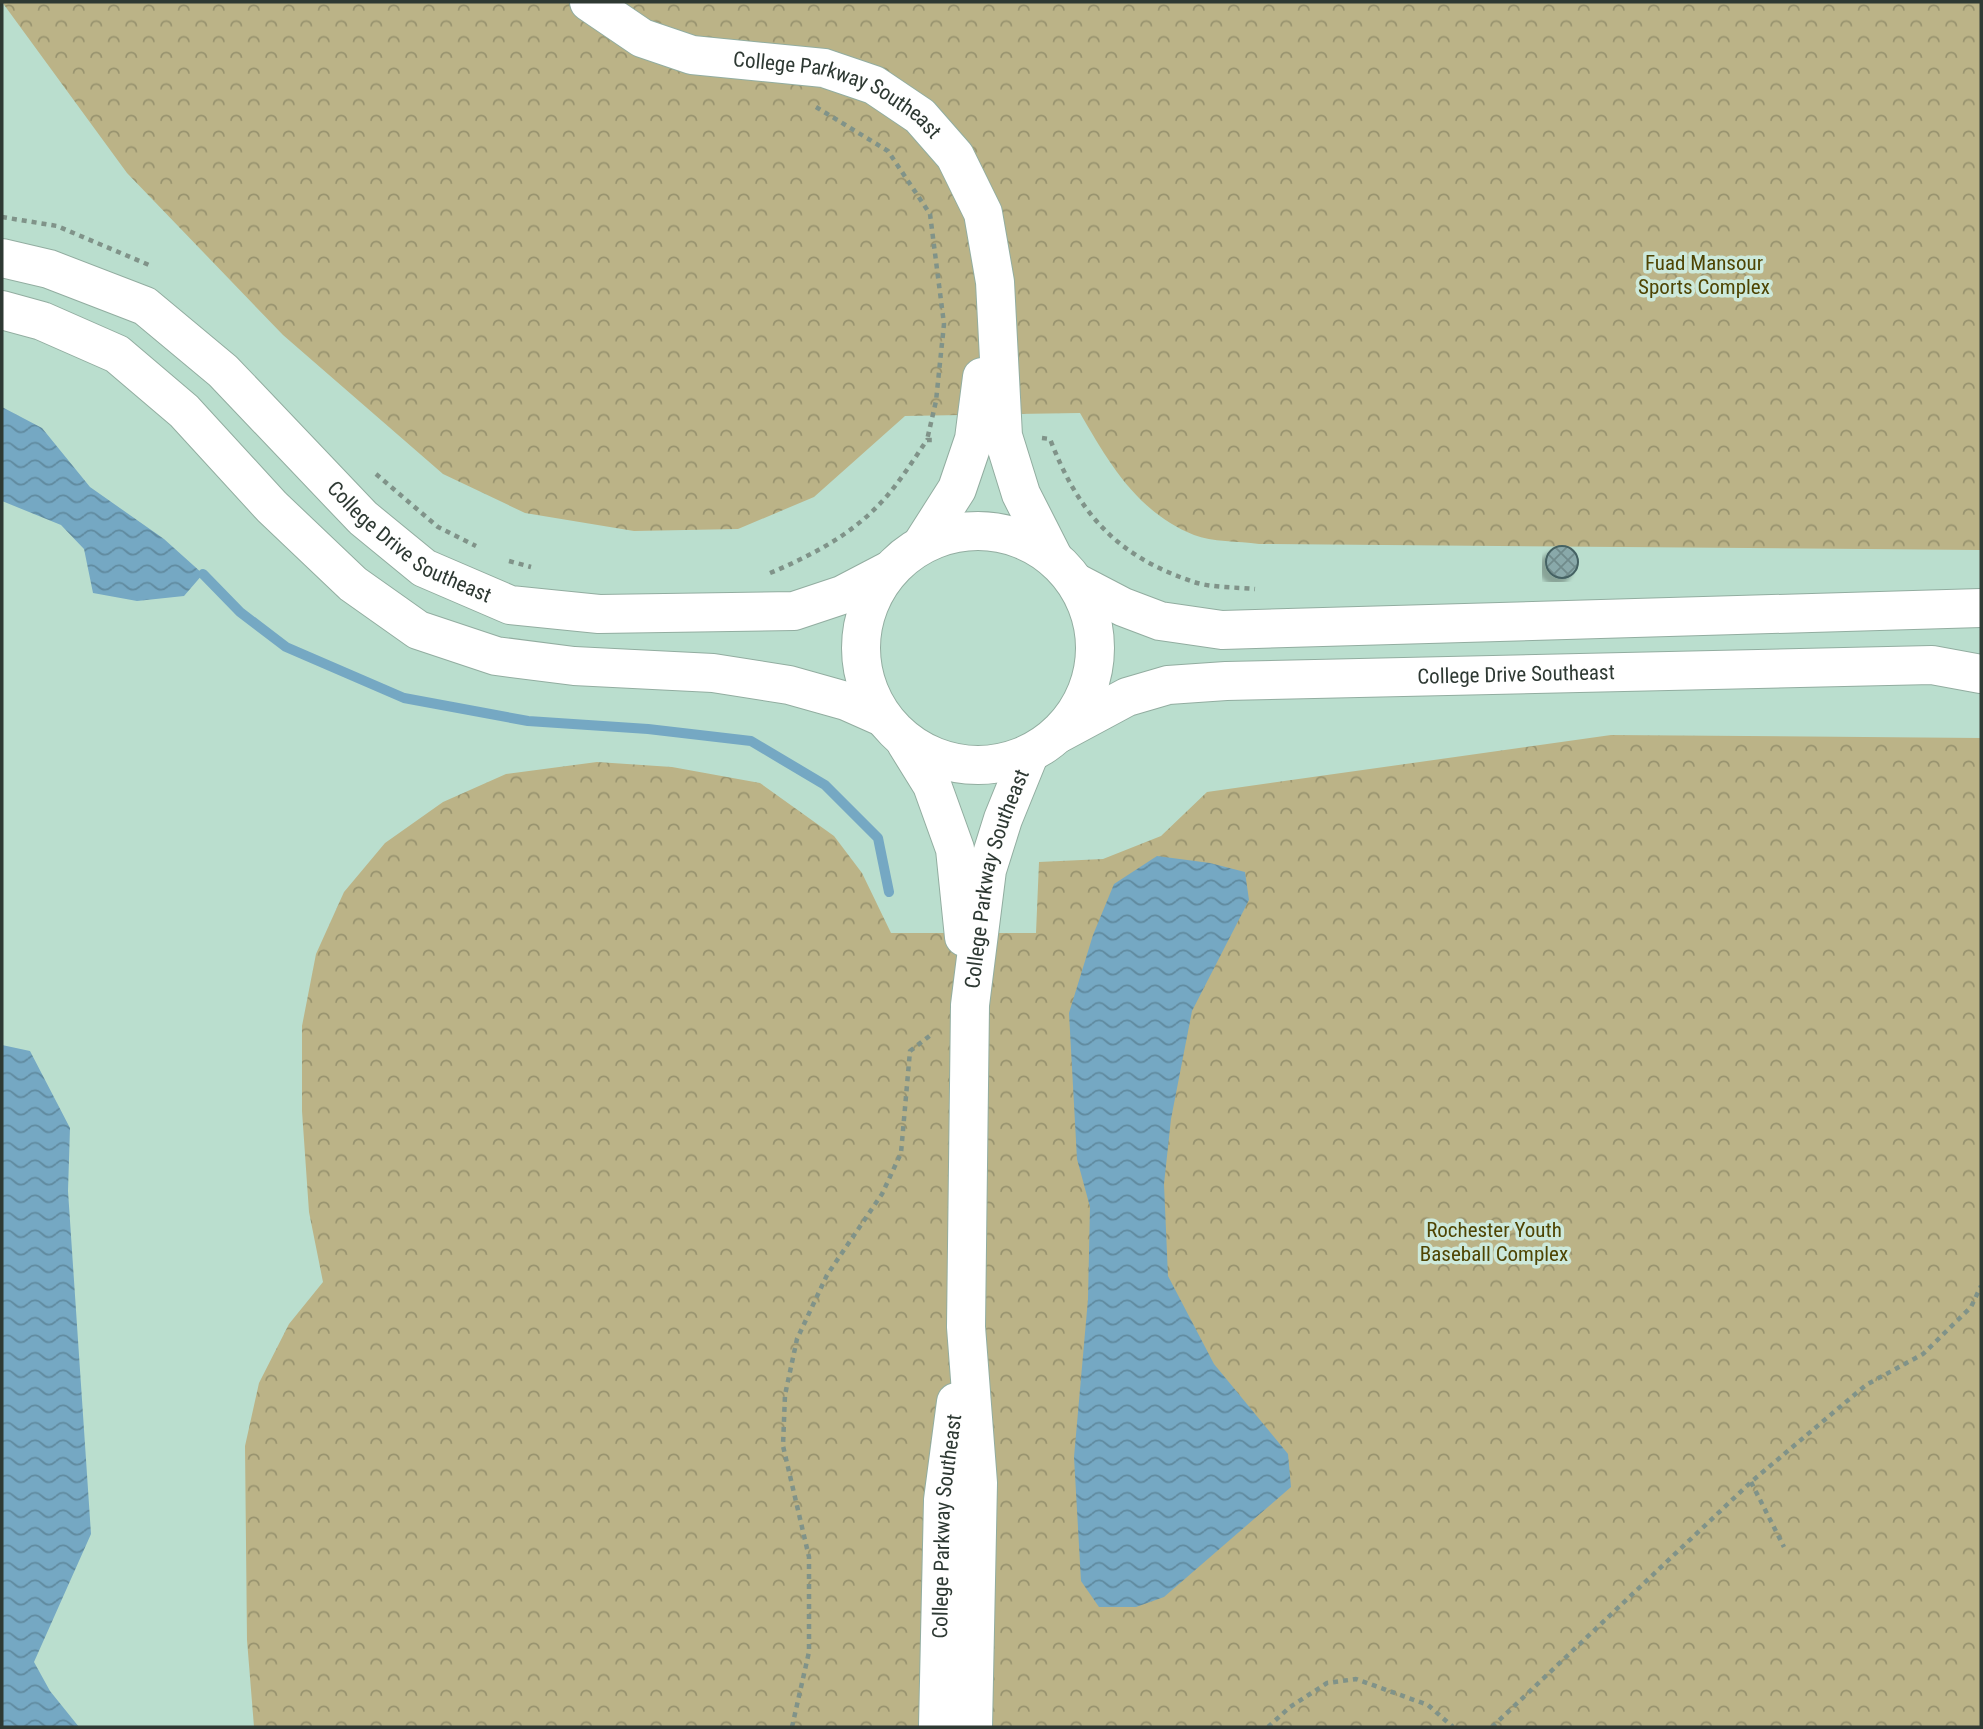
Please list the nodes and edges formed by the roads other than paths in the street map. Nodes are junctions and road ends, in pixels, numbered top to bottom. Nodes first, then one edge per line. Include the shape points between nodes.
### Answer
1 (589, 2) edge
2 (2, 258) edge
3 (2, 310) edge
4 (988, 437) junction
5 (922, 544) junction
6 (1065, 570) junction
7 (888, 571) junction
8 (1981, 608) edge
9 (1981, 674) edge
10 (893, 729) junction
11 (1060, 733) junction
12 (1029, 755) junction
13 (970, 1005) junction
14 (966, 1327) junction
15 (938, 1727) edge
16 (973, 1727) edge

1 - 4 street, College Parkway Southeast via 642,38 692,55 824,68 874,85 920,116 955,156 983,213 995,282
2 - 7 street, College Drive Southeast via 49,269 145,306 223,371 363,519 424,568 510,606 599,614 794,611 842,595
3 - 10 street via 42,321 117,354 184,411 272,507 353,584 418,629 496,656 574,666 713,673 789,685 846,701
4 - 5 street, College Parkway Southeast
4 - 6 street, College Parkway Southeast
5 - 6 street via 947,534 992,531 1012,535
5 - 7 street
6 - 8 street via 1123,607 1160,621 1222,630
6 - 11 street via 1093,622 1095,661 1084,699
7 - 10 street via 866,611 860,653 864,679
9 - 11 street, College Drive Southeast via 1932,665 1226,681 1168,685 1127,697
10 - 12 street via 941,761 959,765 984,766
10 - 13 street, College Parkway Southeast via 932,785 955,849
11 - 12 street
12 - 13 street, College Parkway Southeast via 987,870
13 - 14 street, College Parkway Southeast
14 - 15 street, College Parkway Southeast via 943,1500
14 - 16 street, College Parkway Southeast via 978,1483

